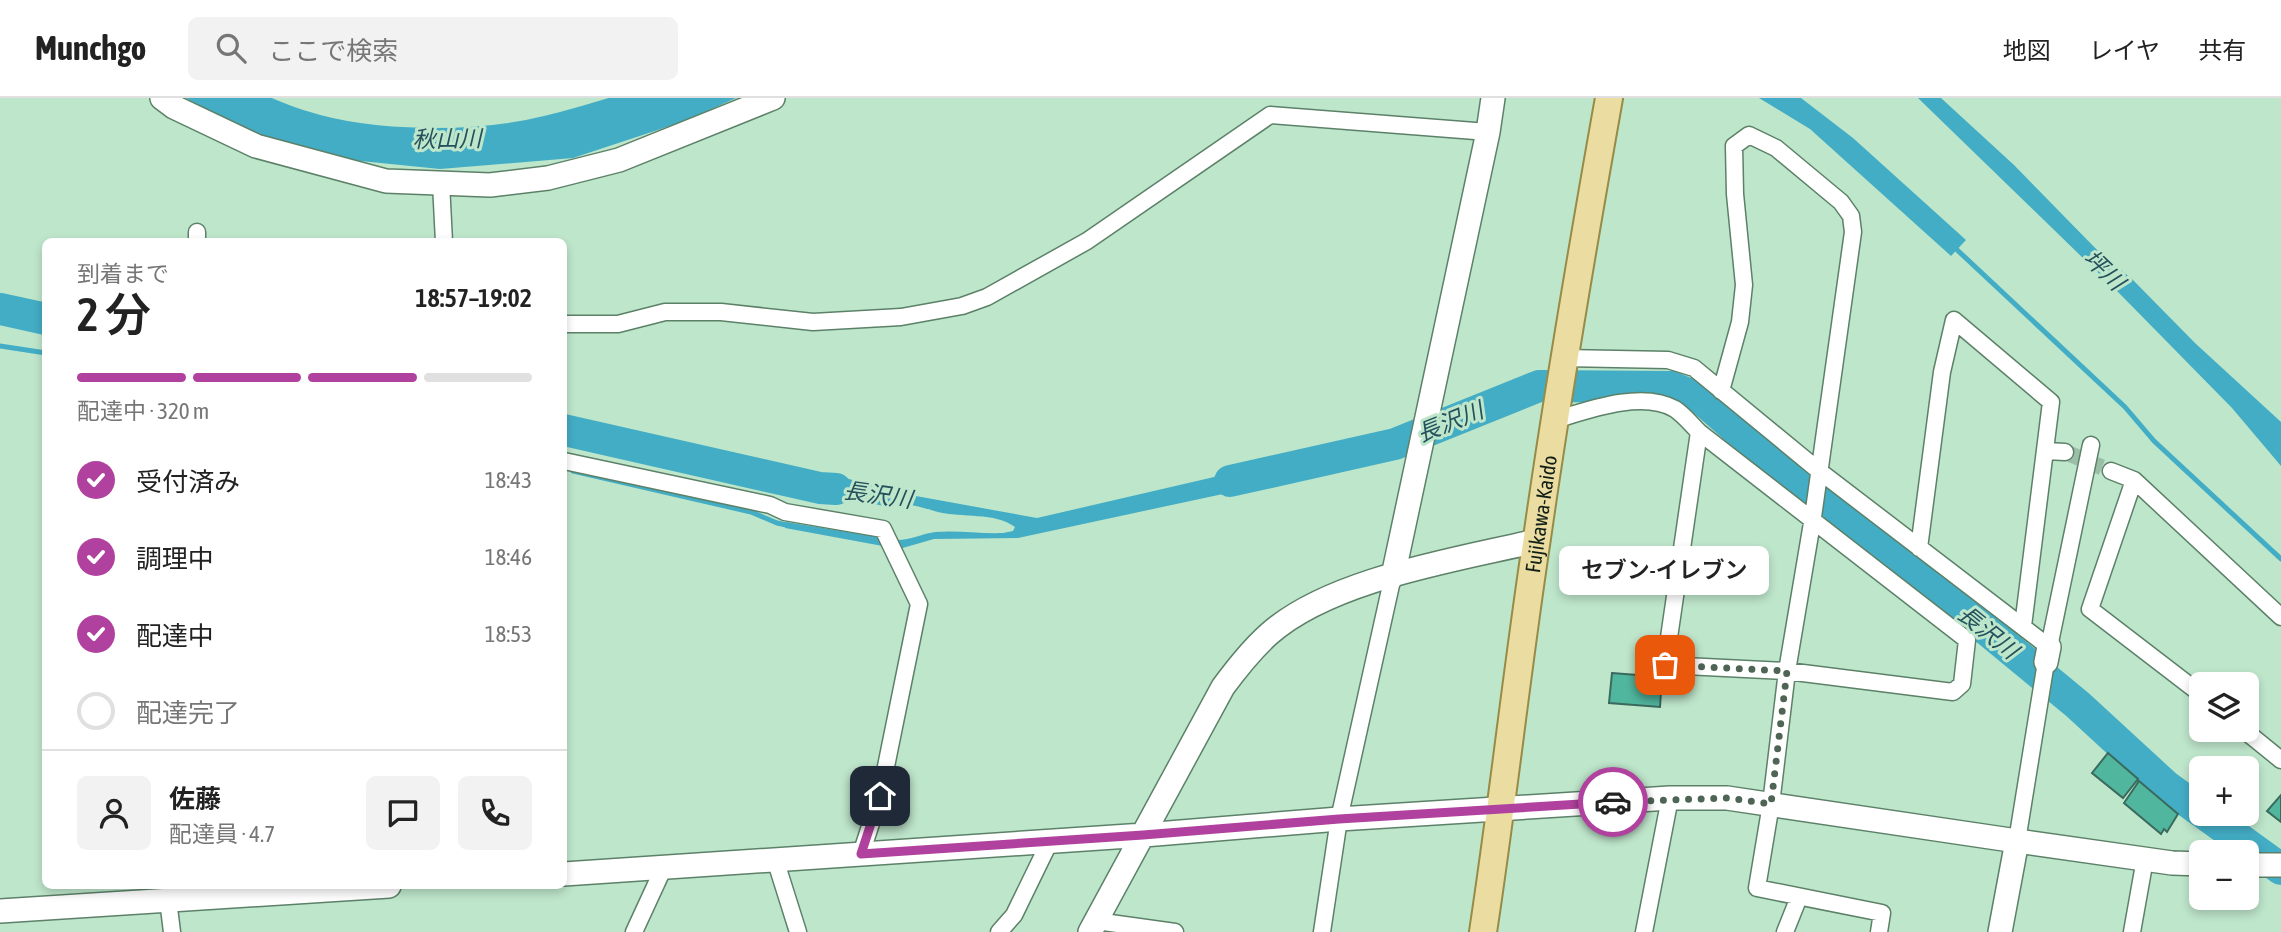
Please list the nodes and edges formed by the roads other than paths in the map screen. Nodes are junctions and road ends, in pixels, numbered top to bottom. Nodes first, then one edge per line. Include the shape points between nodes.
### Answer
1 (162, 98) edge
2 (773, 98) edge
3 (1493, 98) edge
4 (1609, 98) edge
5 (1488, 132) junction
6 (441, 183) junction
7 (444, 238) edge
8 (567, 324) edge
9 (1564, 359) junction
10 (1721, 391) junction
11 (1555, 419) junction
12 (1699, 432) junction
13 (2091, 445) dead end
14 (2046, 451) junction
15 (2065, 452) tunnel mouth
16 (567, 462) edge
17 (1818, 471) junction
18 (2111, 471) tunnel mouth
19 (2134, 480) junction
20 (1813, 517) junction
21 (1536, 541) junction
22 (1919, 548) junction
23 (1392, 576) junction
24 (2281, 617) edge
25 (2023, 626) junction
26 (2047, 655) junction
27 (1787, 671) junction
28 (2189, 685) edge
29 (2259, 742) edge
30 (2281, 760) edge
31 (1670, 798) junction
32 (1771, 804) junction
33 (1502, 810) junction
34 (1339, 819) junction
35 (1143, 835) junction
36 (1050, 841) junction
37 (2017, 841) junction
38 (861, 854) junction
39 (775, 859) junction
40 (2144, 859) junction
41 (2189, 863) edge
42 (2281, 864) edge
43 (2259, 866) edge
44 (664, 867) junction
45 (567, 874) edge
46 (341, 889) edge
47 (1799, 897) junction
48 (168, 900) junction
49 (0, 911) edge
50 (1093, 927) edge
51 (172, 932) edge
52 (634, 932) edge
53 (798, 932) edge
54 (999, 932) edge
55 (1175, 932) edge
56 (1322, 932) edge
57 (1483, 932) edge
58 (1644, 932) edge
59 (1784, 932) edge
60 (1879, 932) edge
61 (2000, 932) edge
62 (2132, 932) edge

1 - 6 street via 256,146 386,181
2 - 6 street via 619,160 548,178 490,185
3 - 5 street
4 - 9 main road, Fujikawa-Kaido
5 - 8 street via 1270,115 1087,241 962,306 901,317 813,322 721,312 666,312 618,324
5 - 23 street
6 - 7 street
9 - 10 street via 1668,360 1694,368
9 - 11 main road, Fujikawa-Kaido
10 - 17 street
10 - 17 street via 1740,322 1744,285 1734,146 1749,135 1776,148 1841,202 1851,216 1853,232
11 - 12 street via 1611,404 1656,402 1675,410
11 - 21 main road, Fujikawa-Kaido
12 - 20 street
12 - 27 street via 1665,665
13 - 26 street
14 - 15 street
14 - 22 street via 2051,402 1954,320 1942,372
14 - 25 street
16 - 38 street via 785,512 883,529 919,604 880,796
17 - 20 street
17 - 22 street
18 - 19 street
19 - 24 street
19 - 28 street via 2090,609
20 - 27 street
20 - 27 street via 1967,640 1962,684 1953,692
21 - 23 street
21 - 33 main road, Fujikawa-Kaido
22 - 25 street
23 - 34 street
23 - 35 street via 1315,604 1271,632 1243,659 1223,687
25 - 26 street
26 - 37 street
27 - 32 street
29 - 30 street
31 - 32 street
31 - 33 street
31 - 58 street
32 - 37 street
32 - 47 street via 1757,888
33 - 34 street
33 - 57 main road, Fujikawa-Kaido
34 - 35 street
34 - 56 street
35 - 36 street
35 - 50 street
36 - 38 street
36 - 54 street via 1014,915
37 - 40 street
37 - 61 street
38 - 39 street
39 - 44 street
39 - 53 street
40 - 41 street
40 - 62 street
42 - 43 street
44 - 45 street
44 - 52 street
46 - 48 street
47 - 59 street
47 - 60 street via 1882,913
48 - 49 street
48 - 51 street
50 - 55 street

